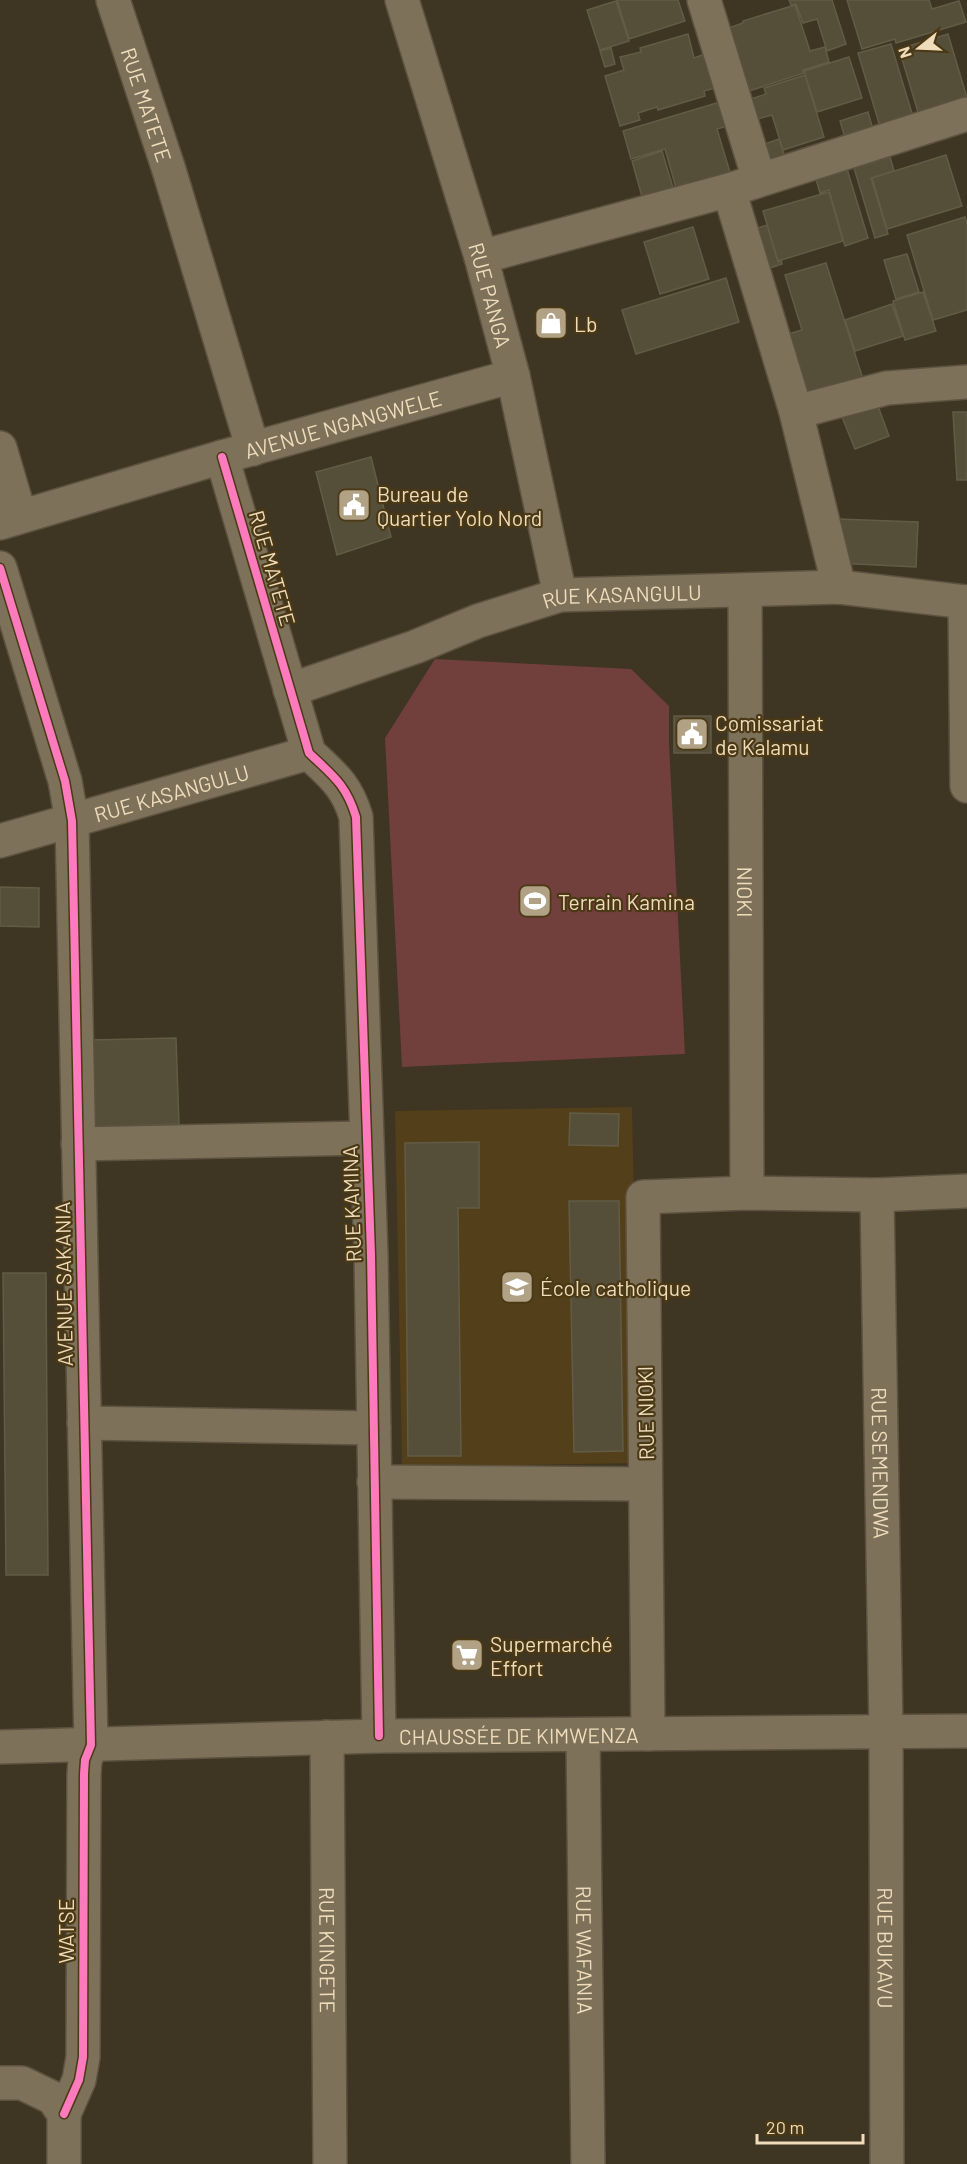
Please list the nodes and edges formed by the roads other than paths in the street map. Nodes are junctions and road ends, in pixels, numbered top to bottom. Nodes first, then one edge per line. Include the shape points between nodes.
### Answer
1 (113, 0) edge
2 (402, 0) edge
3 (704, 0) edge
4 (967, 114) edge
5 (759, 179) junction
6 (729, 190) junction
7 (481, 257) junction
8 (513, 376) junction
9 (967, 382) edge
10 (796, 412) junction
11 (0, 448) edge
12 (253, 449) junction
13 (222, 457) junction
14 (10, 520) edge
15 (0, 568) edge
16 (839, 587) junction
17 (745, 590) junction
18 (560, 595) junction
19 (966, 602) edge
20 (290, 690) junction
21 (309, 753) junction
22 (967, 786) edge
23 (72, 821) junction
24 (0, 841) edge
25 (366, 1138) junction
26 (78, 1144) junction
27 (967, 1191) edge
28 (747, 1193) junction
29 (877, 1195) junction
30 (84, 1423) junction
31 (374, 1428) junction
32 (374, 1482) junction
33 (645, 1484) junction
34 (886, 1731) junction
35 (967, 1731) edge
36 (648, 1734) junction
37 (379, 1736) junction
38 (583, 1736) junction
39 (327, 1737) junction
40 (91, 1745) junction
41 (0, 1747) edge
42 (0, 2083) edge
43 (64, 2114) junction
44 (64, 2164) edge
45 (330, 2164) edge
46 (588, 2164) edge
47 (888, 2164) edge

1 - 12 street, RUE MATETE
2 - 7 street, RUE PANGA
3 - 5 street
4 - 5 street
5 - 6 street
6 - 7 street
6 - 10 street
7 - 8 street, RUE PANGA
8 - 12 street, AVENUE NGANGWELE
8 - 18 street, RUE PANGA
9 - 10 street via 888,388
10 - 16 street
11 - 14 street
12 - 13 street, AVENUE NGANGWELE
13 - 14 street, AVENUE NGANGWELE
13 - 20 street, RUE MATETE
15 - 23 street, AVENUE SAKANIA via 65,782
16 - 17 street, RUE KASANGULU
16 - 19 street, RUE KASANGULU
17 - 18 street, RUE KASANGULU
17 - 28 street, NIOKI
18 - 20 street, RUE KASANGULU
19 - 22 street
20 - 21 street, RUE KAMINA
21 - 23 street, RUE KASANGULU
21 - 25 street, RUE KAMINA via 339,782 350,797 356,817
23 - 24 street, RUE KASANGULU
23 - 26 street, AVENUE SAKANIA
25 - 26 street
25 - 31 street, RUE KAMINA
26 - 30 street, AVENUE SAKANIA
27 - 29 street
28 - 29 street
28 - 33 street, RUE NIOKI via 643,1197
29 - 34 street, RUE SEMENDWA
30 - 31 street
30 - 40 street, AVENUE SAKANIA
31 - 32 street, RUE KAMINA
32 - 33 street
32 - 37 street, RUE KAMINA
33 - 36 street, RUE NIOKI
34 - 35 street, CHAUSSÉE DE KIMWENZA
34 - 36 street, CHAUSSÉE DE KIMWENZA
34 - 47 street, RUE BUKAVU
36 - 38 street, CHAUSSÉE DE KIMWENZA
37 - 38 street, CHAUSSÉE DE KIMWENZA
37 - 39 street, CHAUSSÉE DE KIMWENZA
38 - 46 street, RUE WAFANIA
39 - 40 street, CHAUSSÉE DE KIMWENZA
39 - 45 street, RUE KINGETE
40 - 41 street, CHAUSSÉE DE KIMWENZA
40 - 43 street, WATSE via 84,1773 83,2057 79,2080
42 - 43 street via 22,2083 52,2098
43 - 44 street

